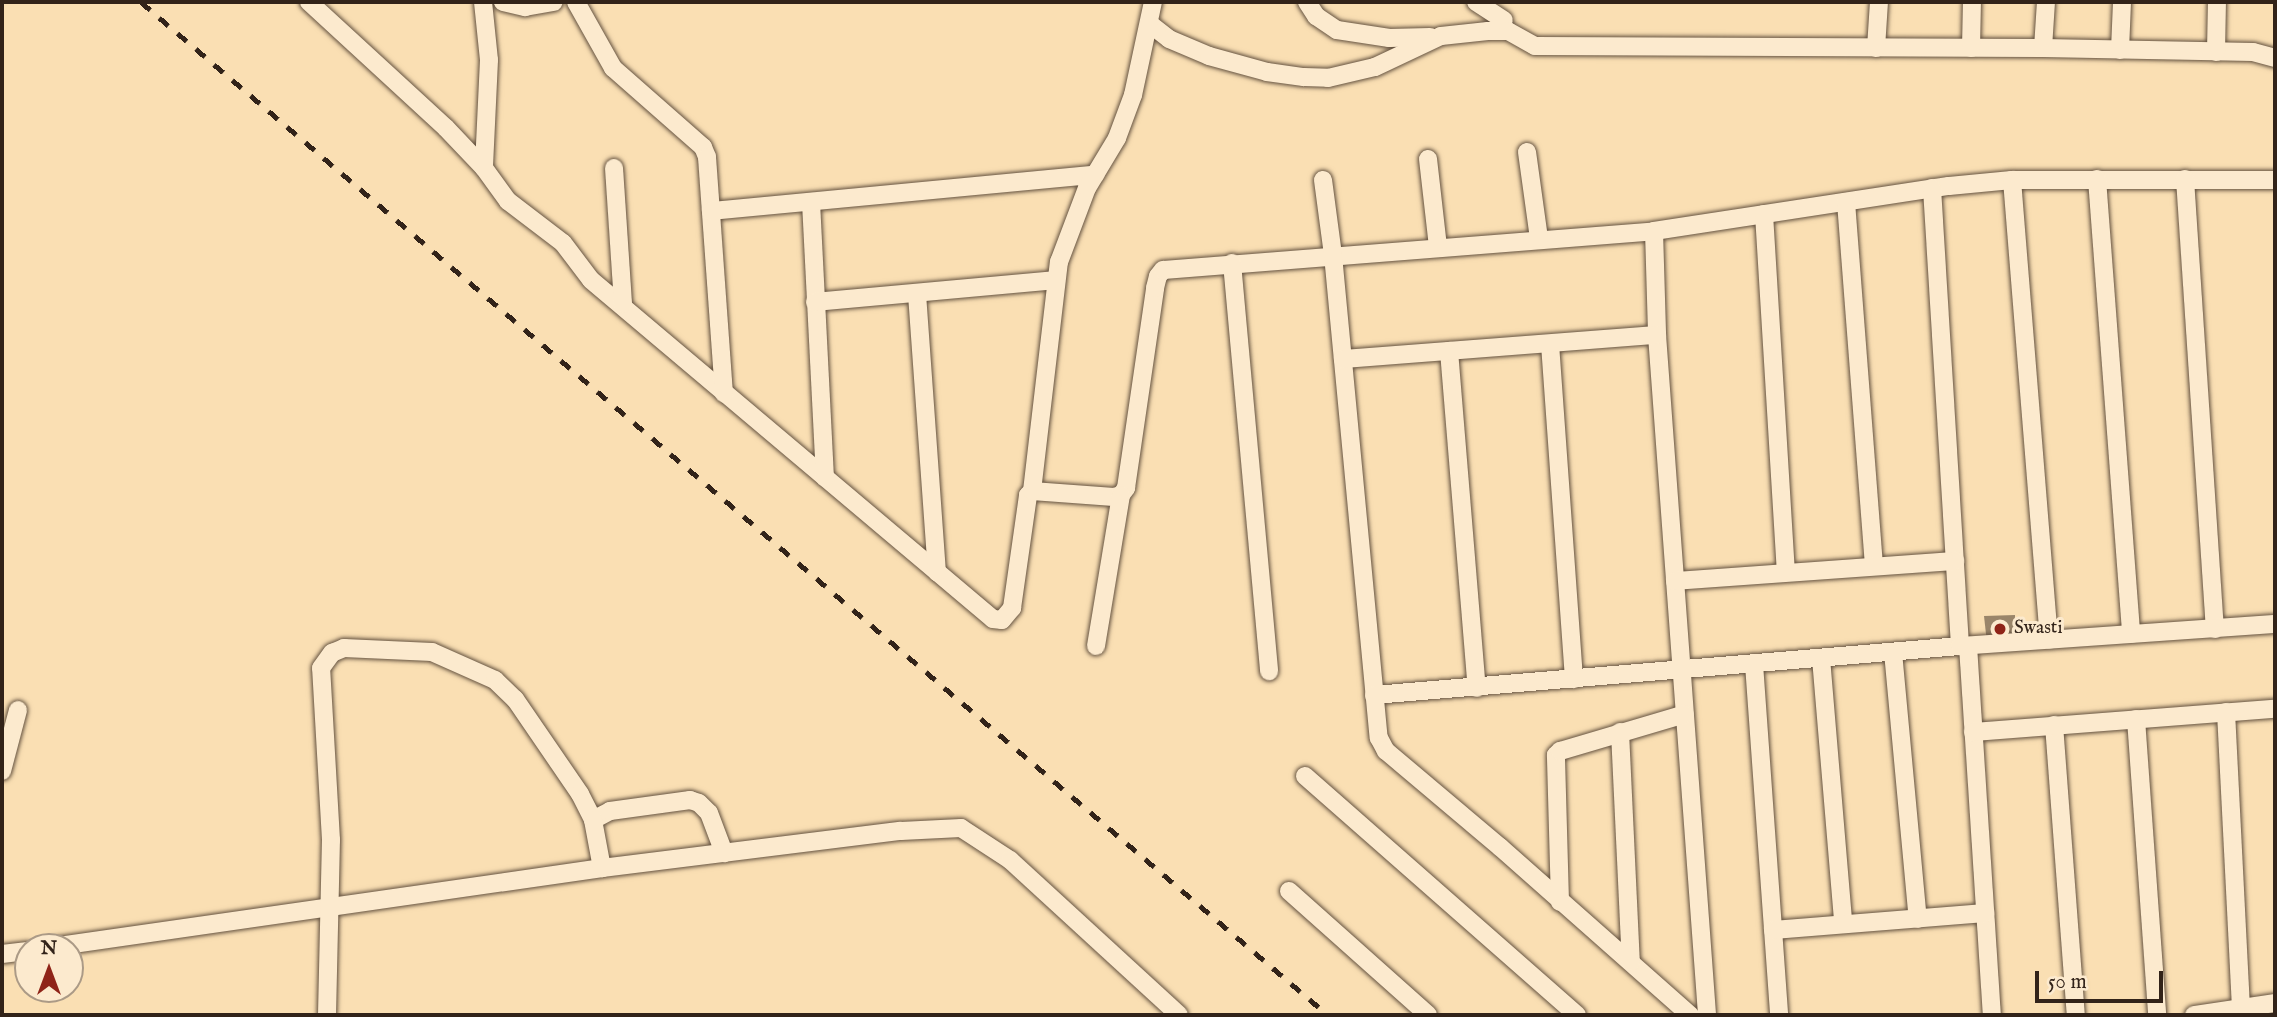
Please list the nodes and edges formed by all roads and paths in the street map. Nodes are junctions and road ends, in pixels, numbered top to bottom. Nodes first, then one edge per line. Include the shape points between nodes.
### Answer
1 (309, 2) edge
2 (483, 2) edge
3 (503, 2) edge
4 (554, 2) edge
5 (576, 2) edge
6 (1153, 2) edge
7 (1307, 2) edge
8 (1476, 2) edge
9 (1499, 2) edge
10 (1879, 2) edge
11 (1972, 2) edge
12 (2046, 2) edge
13 (2122, 2) edge
14 (2217, 2) edge
15 (1150, 24) junction
16 (1506, 26) junction
17 (1441, 36) junction
18 (1876, 48) junction
19 (1971, 48) junction
20 (2043, 48) junction
21 (2120, 50) junction
22 (2216, 51) junction
23 (2275, 58) edge
24 (1527, 152) dead end
25 (1428, 159) dead end
26 (614, 168) dead end
27 (484, 169) junction
28 (1095, 175) junction
29 (2097, 179) junction
30 (2185, 179) junction
31 (1323, 180) dead end
32 (2012, 180) junction
33 (2275, 180) edge
34 (1932, 188) junction
35 (811, 202) junction
36 (1846, 202) junction
37 (711, 211) junction
38 (1764, 214) junction
39 (1654, 231) junction
40 (1539, 239) junction
41 (1438, 247) junction
42 (1333, 255) junction
43 (1232, 263) junction
44 (1056, 280) junction
45 (917, 294) junction
46 (815, 302) junction
47 (623, 304) junction
48 (1657, 335) junction
49 (1550, 344) junction
50 (1450, 351) junction
51 (1343, 359) junction
52 (724, 393) junction
53 (825, 478) junction
54 (1032, 491) junction
55 (1121, 495) junction
56 (1955, 561) junction
57 (1874, 565) junction
58 (937, 572) junction
59 (1786, 572) junction
60 (1675, 581) junction
61 (2275, 624) edge
62 (2215, 629) junction
63 (2131, 634) junction
64 (2049, 640) junction
65 (1096, 646) dead end
66 (1964, 646) junction
67 (1893, 652) junction
68 (1821, 658) junction
69 (1754, 664) junction
70 (1681, 670) junction
71 (1269, 671) dead end
72 (1574, 679) junction
73 (1477, 688) junction
74 (1374, 695) junction
75 (2275, 709) edge
76 (18, 710) dead end
77 (2226, 712) junction
78 (1685, 714) junction
79 (2136, 719) junction
80 (2054, 725) junction
81 (1620, 732) junction
82 (1973, 732) junction
83 (2, 771) edge
84 (1305, 776) dead end
85 (593, 820) junction
86 (724, 853) junction
87 (602, 868) junction
88 (1289, 891) dead end
89 (1560, 902) junction
90 (329, 906) junction
91 (1985, 913) junction
92 (1918, 919) junction
93 (1843, 922) junction
94 (1773, 930) junction
95 (84, 942) edge
96 (1631, 962) junction
97 (2275, 1003) edge
98 (2241, 1008) junction
99 (327, 1015) edge
100 (1179, 1015) edge
101 (1428, 1015) edge
102 (1577, 1015) edge
103 (1690, 1015) edge
104 (1707, 1015) edge
105 (1779, 1015) edge
106 (1992, 1015) edge
107 (2076, 1015) edge
108 (2157, 1015) edge
109 (2194, 1015) edge

1 - 27 street
2 - 27 street via 489,60
3 - 4 street via 525,7
5 - 37 street via 614,68 703,147
6 - 15 street
7 - 17 street via 1324,23 1346,33 1389,38
8 - 16 street
9 - 16 street
10 - 18 street
11 - 19 street
12 - 20 street
13 - 21 street
14 - 22 street
15 - 17 street via 1169,39 1209,56 1267,72 1328,78 1375,66
15 - 28 street via 1133,95 1117,138
16 - 17 street
16 - 18 street via 1535,46
18 - 19 street
19 - 20 street
20 - 21 street
21 - 22 street
22 - 23 street
24 - 40 street
25 - 41 street
26 - 47 street
27 - 47 street via 508,201 563,243 591,280
28 - 35 street
28 - 44 street via 1073,220
29 - 30 street
29 - 32 street
29 - 63 street
30 - 33 street
30 - 62 street
31 - 42 street
32 - 34 street
32 - 64 street
34 - 36 street
34 - 56 street
35 - 37 street
35 - 46 street
36 - 38 street
36 - 57 street
37 - 52 street
38 - 39 street
38 - 59 street
39 - 40 street
39 - 48 street
40 - 41 street
41 - 42 street
42 - 43 street
42 - 51 street
43 - 55 street via 1177,267 1158,276 1126,488
43 - 71 street
44 - 45 street
44 - 54 street
45 - 46 street
45 - 58 street
46 - 53 street
47 - 52 street
48 - 49 street
48 - 60 street
49 - 50 street
49 - 72 street
50 - 51 street
50 - 73 street
51 - 74 street
52 - 53 street
53 - 58 street
54 - 55 street
54 - 58 street via 1008,617 993,620
55 - 65 street
56 - 57 street
56 - 66 street
57 - 59 street
59 - 60 street
60 - 70 street
61 - 62 street
62 - 63 street
63 - 64 street
64 - 66 street
66 - 67 street
66 - 82 street
67 - 68 street
67 - 92 street
68 - 69 street
68 - 93 street
69 - 70 street
69 - 94 street
70 - 72 street
70 - 78 street
72 - 73 street
73 - 74 street
74 - 89 street via 1375,718 1386,751
75 - 77 street
76 - 83 street
77 - 79 street
77 - 98 street
78 - 81 street
78 - 104 street
79 - 80 street
79 - 108 street
80 - 82 street
80 - 107 street
81 - 89 street via 1556,755
81 - 96 street
82 - 91 street
84 - 102 street
85 - 86 street via 610,811 690,800 709,813
85 - 87 street
85 - 90 street via 529,719 495,680 432,652 344,648 332,653 321,668 331,840
86 - 87 street
86 - 100 street via 961,828 1010,860
87 - 90 street
88 - 101 street
89 - 96 street
90 - 95 street
90 - 99 street
91 - 92 street
91 - 106 street
92 - 93 street
93 - 94 street
94 - 105 street
96 - 103 street
97 - 98 street
98 - 109 street

